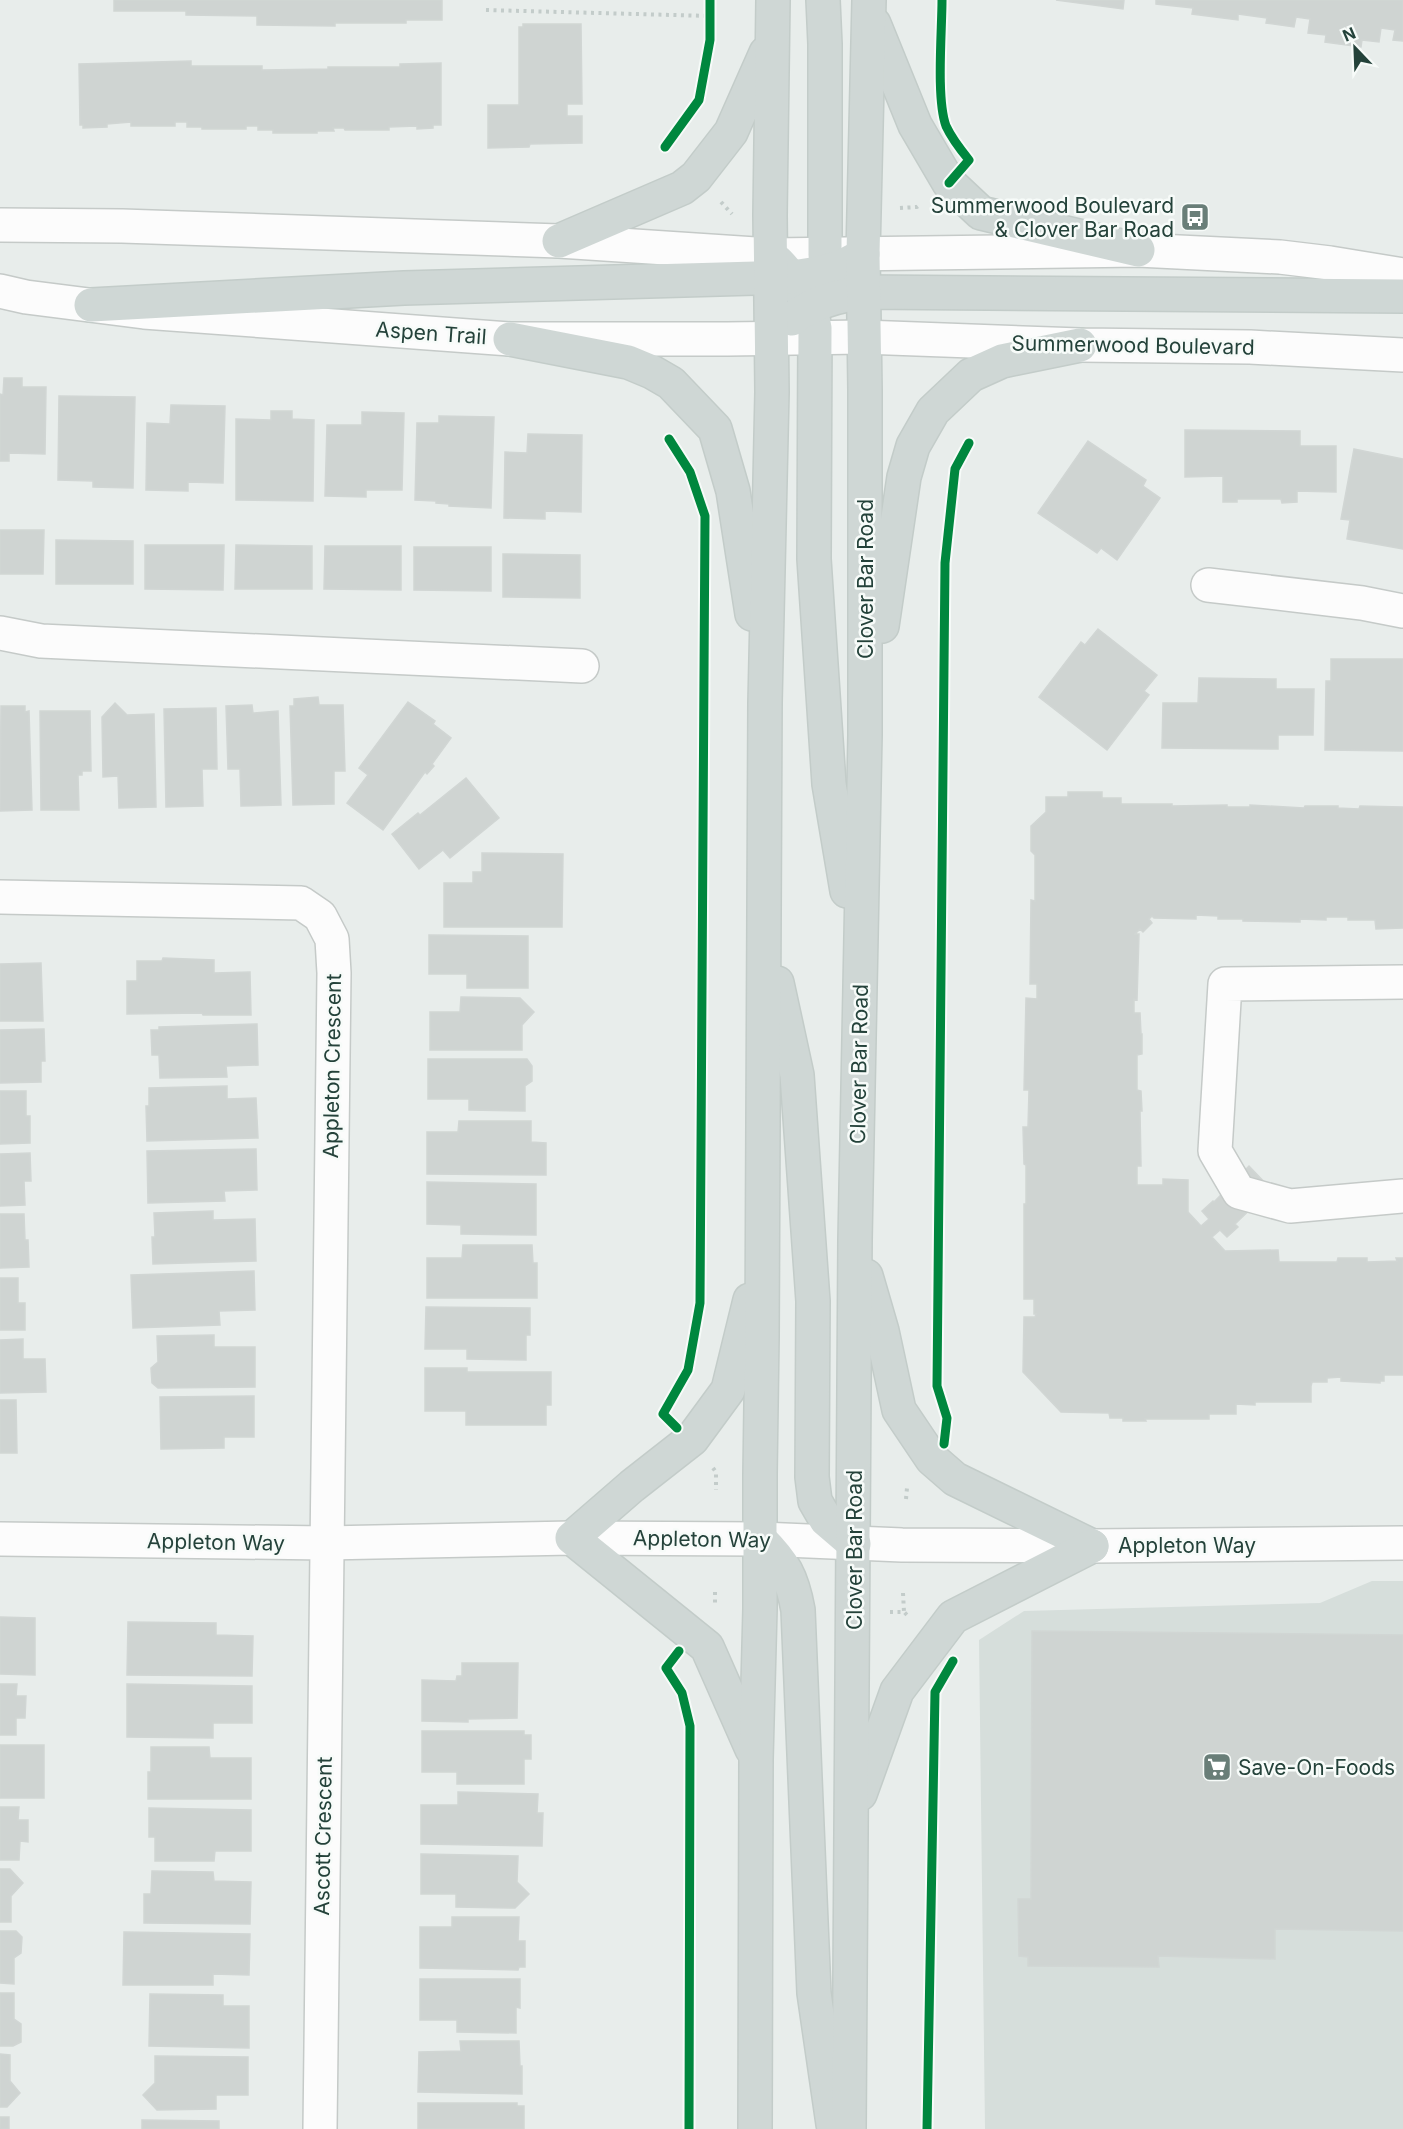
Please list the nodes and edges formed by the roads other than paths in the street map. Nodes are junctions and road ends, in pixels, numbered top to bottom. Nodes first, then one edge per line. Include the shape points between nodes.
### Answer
1 (773, 0) edge
2 (823, 0) edge
3 (869, 5) edge
4 (772, 40) junction
5 (0, 225) edge
6 (559, 241) junction
7 (1138, 250) junction
8 (863, 254) junction
9 (778, 270) junction
10 (1403, 275) edge
11 (0, 291) edge
12 (863, 292) junction
13 (821, 294) junction
14 (1403, 296) edge
15 (91, 305) junction
16 (863, 337) junction
17 (771, 338) junction
18 (510, 339) junction
19 (1080, 345) junction
20 (1403, 355) edge
21 (1208, 585) dead end
22 (1403, 611) edge
23 (0, 633) edge
24 (582, 666) dead end
25 (765, 703) junction
26 (865, 735) junction
27 (0, 897) edge
28 (764, 924) junction
29 (861, 974) junction
30 (1403, 982) edge
31 (1403, 1196) edge
32 (855, 1240) junction
33 (762, 1250) junction
34 (572, 1538) junction
35 (0, 1539) edge
36 (760, 1539) junction
37 (326, 1543) junction
38 (855, 1544) junction
39 (1403, 1544) edge
40 (1092, 1546) junction
41 (756, 1759) junction
42 (851, 1818) junction
43 (320, 2129) edge
44 (755, 2129) edge
45 (833, 2129) edge
46 (849, 2129) edge

1 - 4 main road
2 - 13 main road
3 - 7 main road via 915,125 948,183 981,213
3 - 8 main road, Clover Bar Road
4 - 6 main road via 731,132 696,177 682,188
4 - 9 main road
5 - 6 street
6 - 9 street
7 - 8 street
7 - 10 street via 1280,257
8 - 12 main road, Clover Bar Road
8 - 13 main road
9 - 13 street
9 - 13 main road
9 - 15 main road
9 - 17 main road
11 - 15 street, Aspen Trail
12 - 13 main road
12 - 14 main road
12 - 16 main road, Clover Bar Road
13 - 16 main road via 836,316
13 - 17 main road
13 - 29 main road via 814,559 829,784
15 - 18 street, Aspen Trail
16 - 19 street, Summerwood Boulevard
16 - 26 main road, Clover Bar Road
17 - 18 street, Aspen Trail
17 - 25 main road
18 - 25 main road via 628,362 652,372 671,383 715,429 733,491
19 - 20 street, Summerwood Boulevard via 1250,347
19 - 26 main road via 1002,361 971,375 933,411 913,446 904,477
21 - 22 street
23 - 24 street via 41,641
25 - 28 main road
26 - 29 main road, Clover Bar Road
27 - 37 street, Appleton Crescent via 301,903 320,916 332,939
28 - 33 main road
28 - 38 main road via 797,1075 813,1301 815,1501 826,1520
29 - 32 main road, Clover Bar Road
30 - 31 street via 1225,984 1215,1151 1239,1192 1290,1206
32 - 38 main road, Clover Bar Road
32 - 40 main road via 882,1331 899,1410 932,1459 955,1479
33 - 34 main road via 728,1390 692,1439
33 - 36 main road
34 - 36 street, Appleton Way
34 - 37 street, Appleton Way
34 - 41 main road via 706,1647
35 - 37 street, Appleton Way
36 - 38 street, Appleton Way
36 - 41 main road
36 - 45 main road via 787,1569 798,1610 814,1993
37 - 43 street, Ascott Crescent
38 - 40 street, Appleton Way
38 - 42 main road, Clover Bar Road
39 - 40 street, Appleton Way
40 - 42 main road via 953,1617 897,1691
41 - 44 main road
42 - 46 main road, Clover Bar Road

